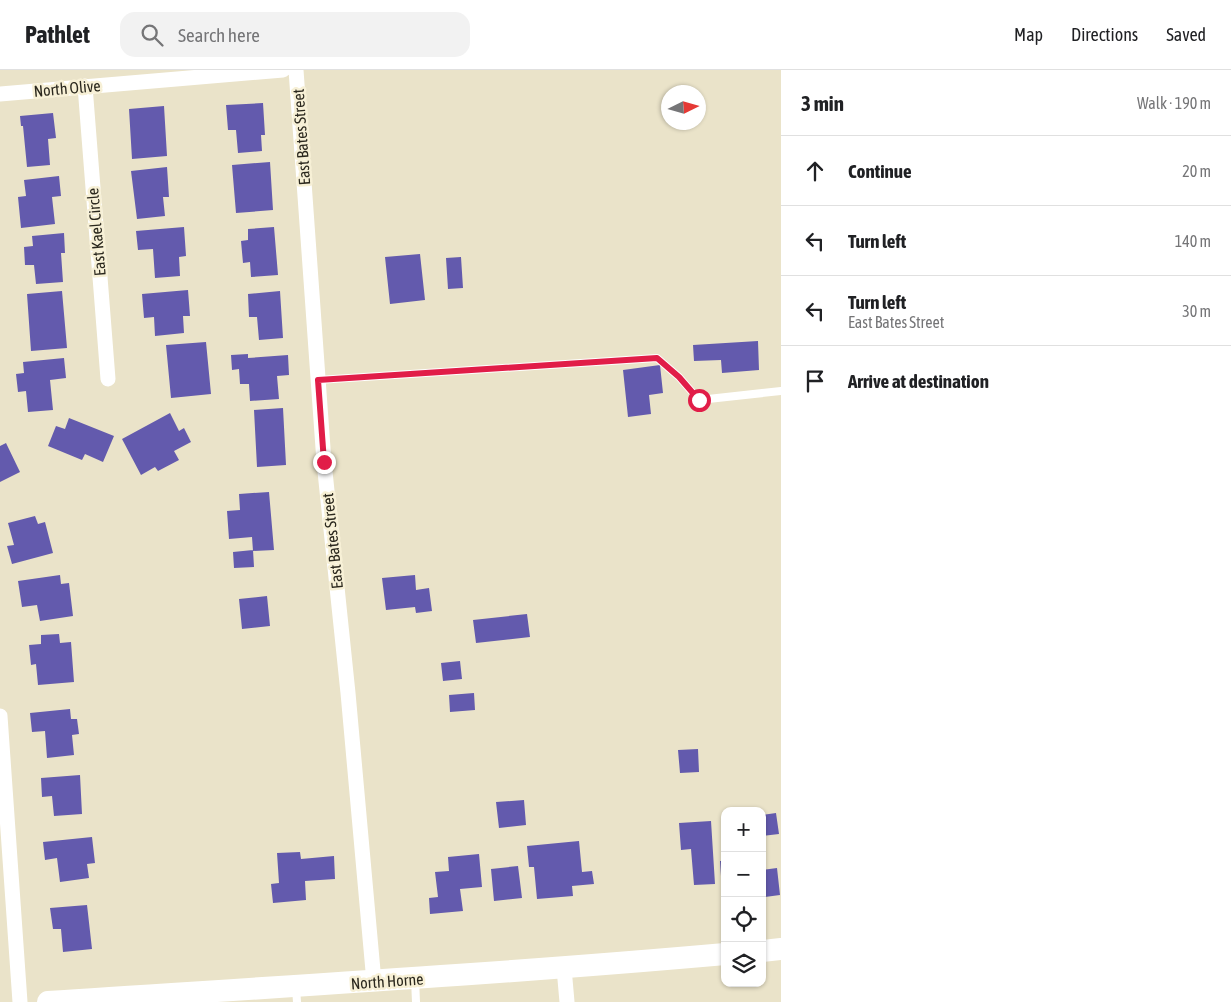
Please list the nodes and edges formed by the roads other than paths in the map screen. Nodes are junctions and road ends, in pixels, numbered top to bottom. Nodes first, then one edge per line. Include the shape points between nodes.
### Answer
1 (283, 70) edge
2 (296, 70) edge
3 (85, 86) junction
4 (0, 94) edge
5 (108, 378) dead end
6 (318, 380) junction
7 (781, 391) edge
8 (0, 716) edge
9 (781, 949) edge
10 (766, 950) edge
11 (721, 954) edge
12 (564, 968) junction
13 (415, 979) junction
14 (374, 982) junction
15 (297, 994) edge
16 (210, 997) edge
17 (138, 999) edge
18 (20, 1002) edge
19 (48, 1002) edge
20 (416, 1002) edge
21 (567, 1002) edge

1 - 3 street, North Olive
2 - 6 street, East Bates Street
3 - 4 street, North Olive
3 - 5 street, East Kael Circle
6 - 7 lane via 657,358 699,400
6 - 14 street, East Bates Street
8 - 18 street
9 - 10 street
11 - 12 street, North Horne
12 - 13 street, North Horne
12 - 21 street
13 - 14 street, North Horne
13 - 20 lane
14 - 15 street, North Horne
15 - 16 street, North Horne
16 - 17 street, North Horne
17 - 19 street, North Horne

